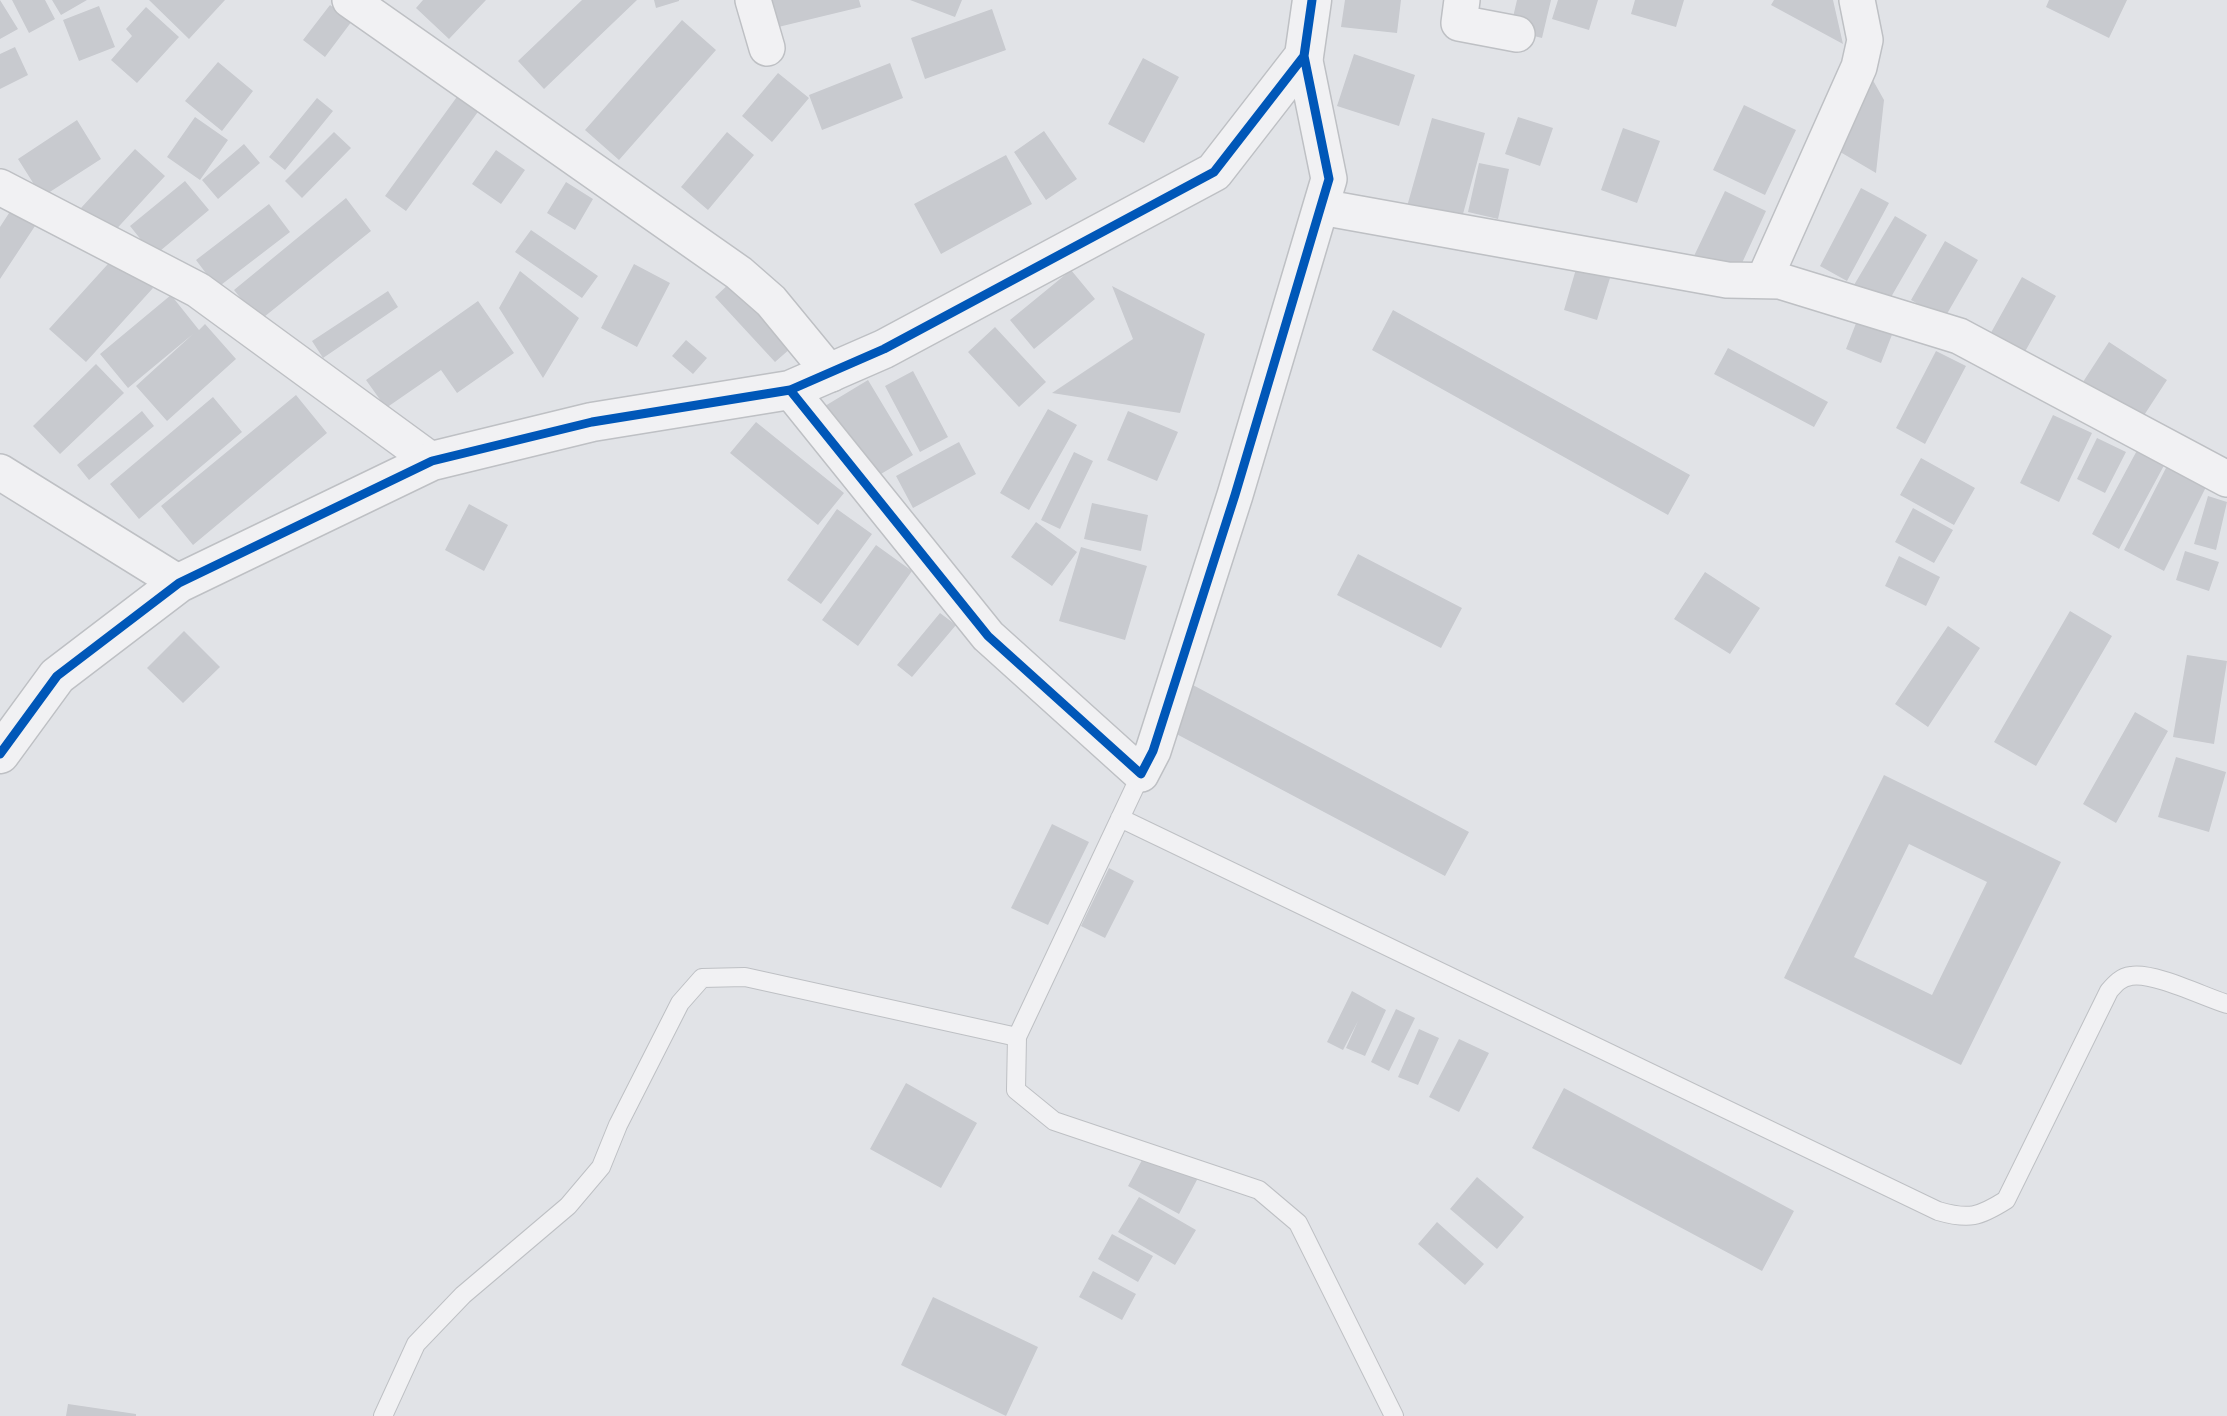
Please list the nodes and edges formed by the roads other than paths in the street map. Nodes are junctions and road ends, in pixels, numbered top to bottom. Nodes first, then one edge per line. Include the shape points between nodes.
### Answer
1 (350, 0) edge
2 (753, 0) edge
3 (1312, 0) edge
4 (1462, 0) edge
5 (1857, 0) edge
6 (1517, 34) dead end
7 (768, 48) dead end
8 (1304, 55) junction
9 (0, 187) edge
10 (1321, 207) junction
11 (1764, 280) junction
12 (831, 374) junction
13 (790, 390) junction
14 (432, 461) junction
15 (0, 472) edge
16 (2227, 479) edge
17 (179, 583) junction
18 (0, 754) edge
19 (1141, 774) junction
20 (1120, 818) junction
21 (2227, 1004) edge
22 (1017, 1037) junction
23 (383, 1416) edge
24 (1394, 1416) edge

1 - 12 street via 739,272 771,301
2 - 7 street
3 - 8 street
4 - 6 street via 1459,23
5 - 11 street via 1865,40 1859,67
8 - 10 street via 1329,179
8 - 12 street via 1214,172
9 - 14 street via 198,290
10 - 11 street via 1727,280
10 - 19 street via 1231,507 1153,751
11 - 16 street via 1959,336
12 - 13 street
13 - 14 street via 593,422
13 - 19 street via 988,636
14 - 17 street
15 - 17 street
17 - 18 street via 57,676
19 - 20 lane
20 - 21 lane via 1961,1218 1984,1214 2006,1200 2109,991 2119,980 2146,977
20 - 22 lane
22 - 23 lane via 745,977 702,978 680,1003 601,1167 568,1206 463,1295 416,1344
22 - 24 lane via 1016,1090 1054,1121 1259,1190 1298,1223

